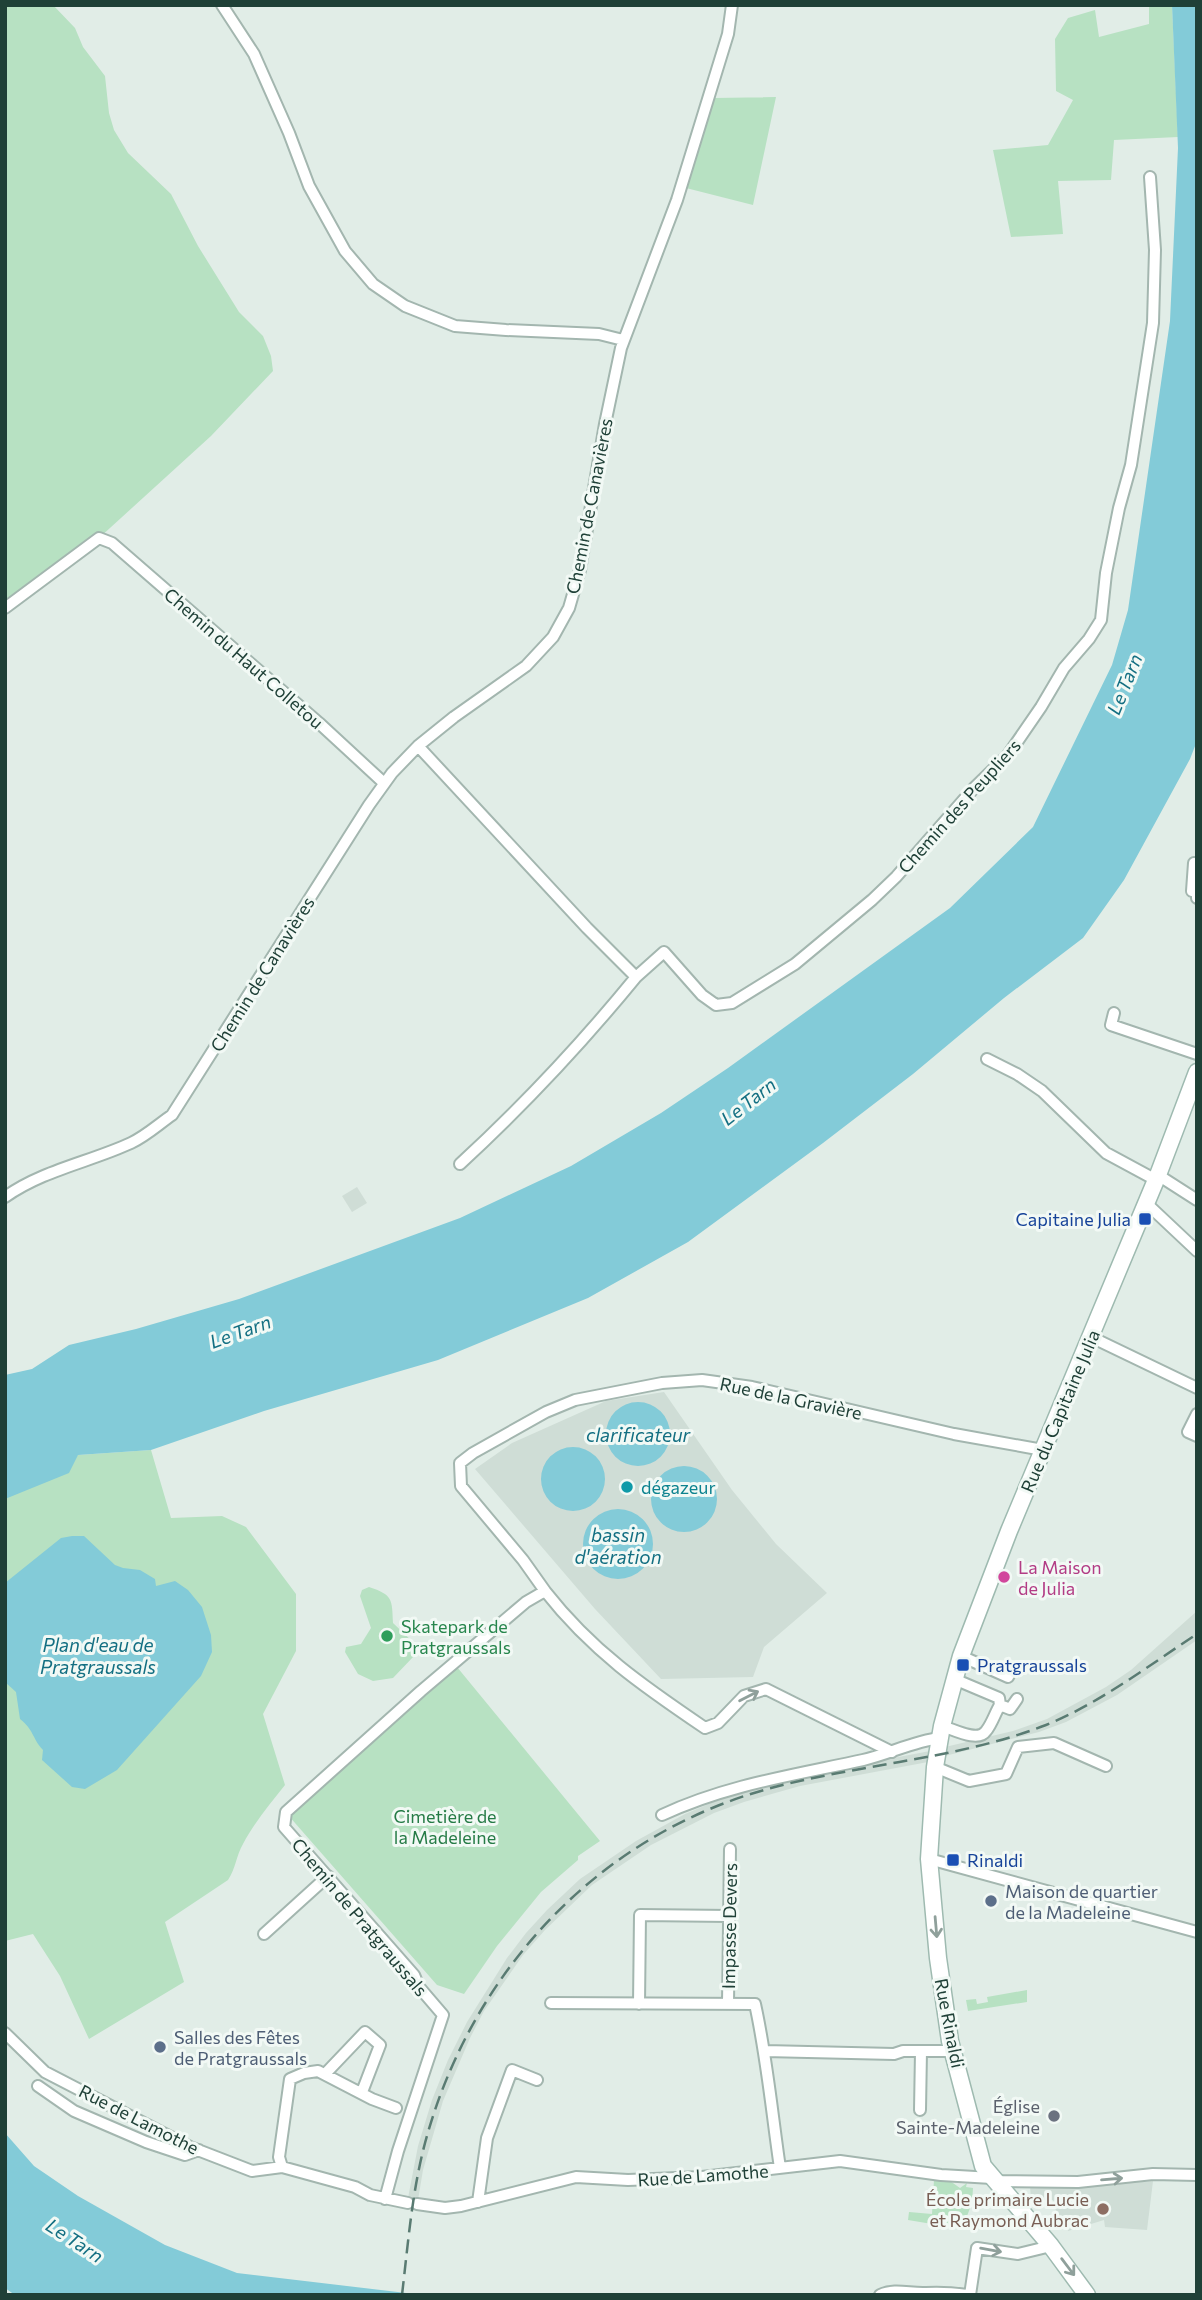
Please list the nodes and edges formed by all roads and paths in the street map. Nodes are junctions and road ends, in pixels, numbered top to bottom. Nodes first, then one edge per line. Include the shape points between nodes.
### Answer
1 (732, 5) edge
2 (224, 8) edge
3 (1150, 177) dead end
4 (623, 340) junction
5 (5, 608) edge
6 (418, 746) junction
7 (384, 783) junction
8 (1194, 863) dead end
9 (1197, 898) edge
10 (636, 977) junction
11 (1114, 1013) dead end
12 (1197, 1054) edge
13 (987, 1059) dead end
14 (1197, 1072) edge
15 (460, 1164) dead end
16 (1157, 1178) junction
17 (5, 1197) edge
18 (1197, 1200) edge
19 (1146, 1203) junction
20 (1197, 1251) edge
21 (1091, 1337) junction
22 (1197, 1388) edge
23 (1197, 1413) edge
24 (1197, 1436) edge
25 (1043, 1450) junction
26 (545, 1591) junction
27 (961, 1656) junction
28 (1016, 1671) dead end
29 (954, 1679) junction
30 (1017, 1699) dead end
31 (1000, 1704) junction
32 (938, 1746) junction
33 (892, 1752) junction
34 (1106, 1766) dead end
35 (662, 1815) dead end
36 (730, 1849) dead end
37 (929, 1859) junction
38 (328, 1876) junction
39 (730, 1916) junction
40 (1197, 1932) edge
41 (264, 1934) dead end
42 (551, 2003) dead end
43 (728, 2003) junction
44 (639, 2004) junction
45 (5, 2033) edge
46 (765, 2051) junction
47 (921, 2051) junction
48 (954, 2051) junction
49 (325, 2074) junction
50 (537, 2080) dead end
51 (38, 2085) dead end
52 (362, 2092) junction
53 (396, 2108) dead end
54 (920, 2110) dead end
55 (199, 2150) junction
56 (282, 2167) junction
57 (780, 2168) junction
58 (1197, 2175) edge
59 (994, 2180) junction
60 (385, 2199) junction
61 (478, 2202) junction
62 (1051, 2246) junction
63 (880, 2295) edge
64 (969, 2295) edge
65 (1087, 2295) edge

1 - 4 street, Chemin de Canavières via 728,34 677,200
2 - 4 street via 254,54 309,186 345,251 373,284 405,306 455,326 599,334
3 - 10 street, Chemin des Peupliers via 1153,323 1101,620 1089,639 1064,668 1000,764 888,885 794,964 732,1003 716,1005 664,951
4 - 6 street, Chemin de Canavières via 569,608 553,638 526,666
5 - 7 street, Chemin du Haut Colletou via 99,538 112,544
6 - 7 street, Chemin de Canavières
6 - 10 street
7 - 17 street, Chemin de Canavières via 172,1115 134,1142 67,1166
8 - 9 street via 1192,891
10 - 15 street, Chemin des Peupliers via 592,1031
11 - 12 street via 1111,1025
13 - 16 street via 1042,1091 1106,1153
14 - 16 street, Rue du Capitaine Julia
16 - 18 street
16 - 19 street, Rue du Capitaine Julia
19 - 20 street
19 - 21 street, Rue du Capitaine Julia
21 - 22 street
21 - 25 street, Rue du Capitaine Julia
23 - 24 street via 1188,1432
25 - 26 street, Rue de la Gravière via 702,1380 662,1382 576,1400 460,1463 461,1486
25 - 27 street, Rue du Capitaine Julia
26 -> 33 street via 567,1619 641,1685 705,1728 718,1723 744,1696 766,1689
26 - 38 street, Chemin de Pratgraussals via 421,1691 286,1812 284,1827
27 - 28 street via 1008,1677 1012,1669
27 - 29 street, Rue du Capitaine Julia
29 - 31 street via 999,1698
29 - 32 street, Rue du Capitaine Julia
30 - 31 street via 1010,1709
31 - 32 street via 986,1733
32 - 33 street via 930,1738
32 - 34 street via 969,1781 1006,1774 1018,1747 1055,1743
32 - 37 street, Rue Rinaldi
33 - 35 street via 736,1787
36 - 39 street, Impasse Devers
37 - 40 street
37 -> 48 street, Rue Rinaldi via 938,1958
38 - 41 street
38 - 60 street, Chemin de Pratgraussals via 443,2015
39 - 43 street, Impasse Devers
39 - 44 street via 640,1914
42 - 44 street
43 - 44 street
43 - 46 street via 755,2004
45 - 55 street, Rue de Lamothe via 45,2072
46 - 47 street
46 - 57 street
47 - 48 street
47 - 54 street
48 - 59 street, Rue Rinaldi via 983,2166
49 - 52 street
49 - 52 street via 365,2032 380,2045
49 - 56 street via 304,2073 290,2079 279,2158
50 - 61 street via 512,2070 487,2138
51 - 55 street via 75,2111 146,2142 186,2155
52 - 53 street
55 - 56 street, Rue de Lamothe via 252,2171
56 - 60 street, Rue de Lamothe
57 - 59 street, Rue de Lamothe via 840,2161
57 - 61 street, Rue de Lamothe via 702,2177 576,2177
59 -> 58 street, Rue de Lamothe via 1078,2182 1153,2174
59 - 62 street, Rue Rinaldi
60 - 61 street, Rue de Lamothe via 445,2208
64 -> 62 street via 977,2248 1018,2254
62 -> 65 street, Rue Rinaldi
63 - 64 street via 936,2291

